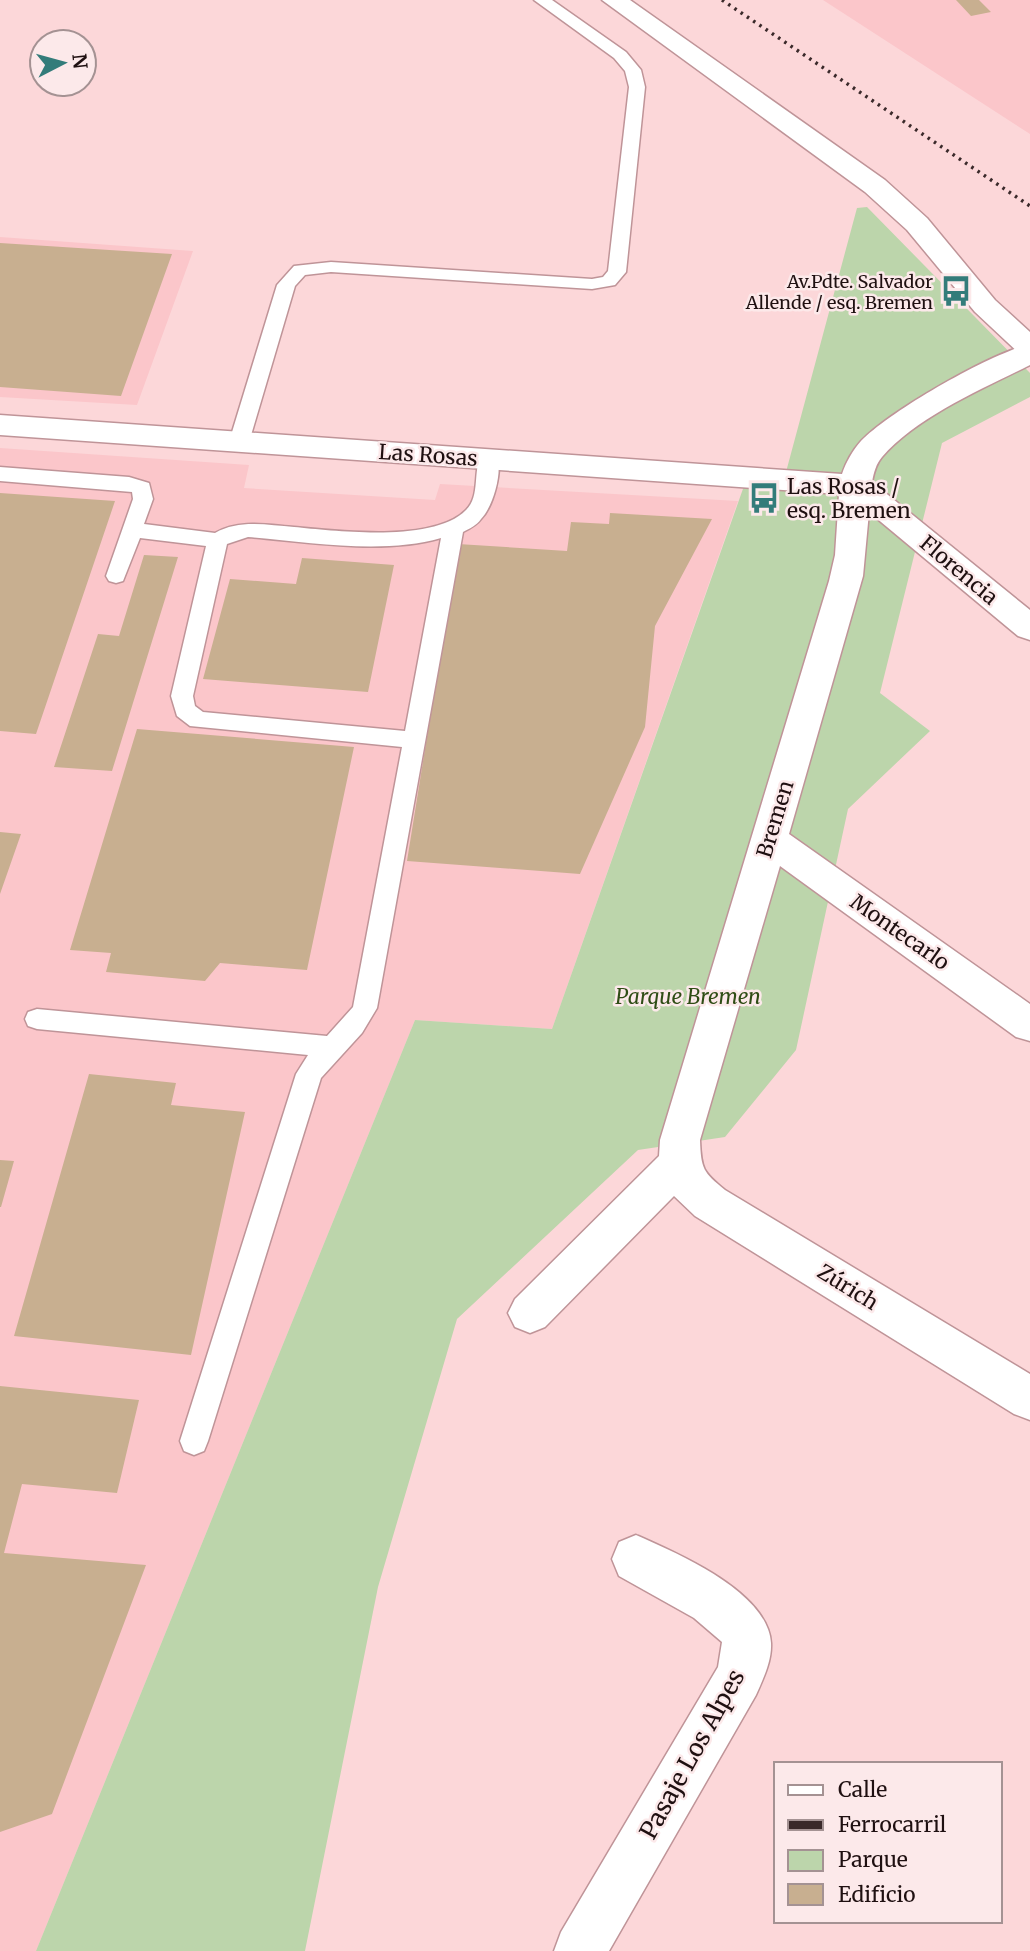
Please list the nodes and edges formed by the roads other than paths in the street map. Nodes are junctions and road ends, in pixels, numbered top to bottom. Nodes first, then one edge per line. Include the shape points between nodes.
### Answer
1 (542, 0) edge
2 (614, 0) edge
3 (1030, 351) edge
4 (0, 425) edge
5 (239, 442) junction
6 (489, 459) junction
7 (0, 474) edge
8 (856, 485) junction
9 (132, 530) junction
10 (453, 530) junction
11 (218, 540) junction
12 (116, 576) dead end
13 (1030, 628) edge
14 (414, 740) junction
15 (769, 839) junction
16 (37, 1019) dead end
17 (1030, 1025) edge
18 (330, 1047) junction
19 (680, 1163) junction
20 (530, 1313) dead end
21 (1030, 1399) edge
22 (194, 1441) dead end
23 (636, 1559) dead end
24 (580, 1951) edge

1 - 5 lane via 634,70 637,87 617,272 609,281 592,284 331,267 300,270 286,285
2 - 3 street via 875,186 917,224 985,306
3 - 8 street, Bremen via 887,433 865,456
4 - 5 street, Las Rosas
5 - 6 street, Las Rosas
6 - 8 street, Las Rosas
6 - 10 lane via 484,496 473,517
7 - 9 lane via 142,488
8 - 13 street, Florencia
8 - 15 street, Bremen via 851,557
9 - 11 lane
9 - 12 lane
10 - 11 lane via 405,538 248,530
10 - 14 lane
11 - 14 lane via 182,696 185,710 198,720
14 - 18 lane via 365,1008 360,1021
15 - 17 street, Montecarlo
15 - 19 street, Bremen via 680,1140
16 - 18 lane
18 - 22 lane via 309,1074
19 - 20 street
19 - 21 street, Zúrich via 691,1187 710,1203
23 - 24 street, Pasaje Los Alpes via 727,1612 744,1631 747,1651 739,1678

